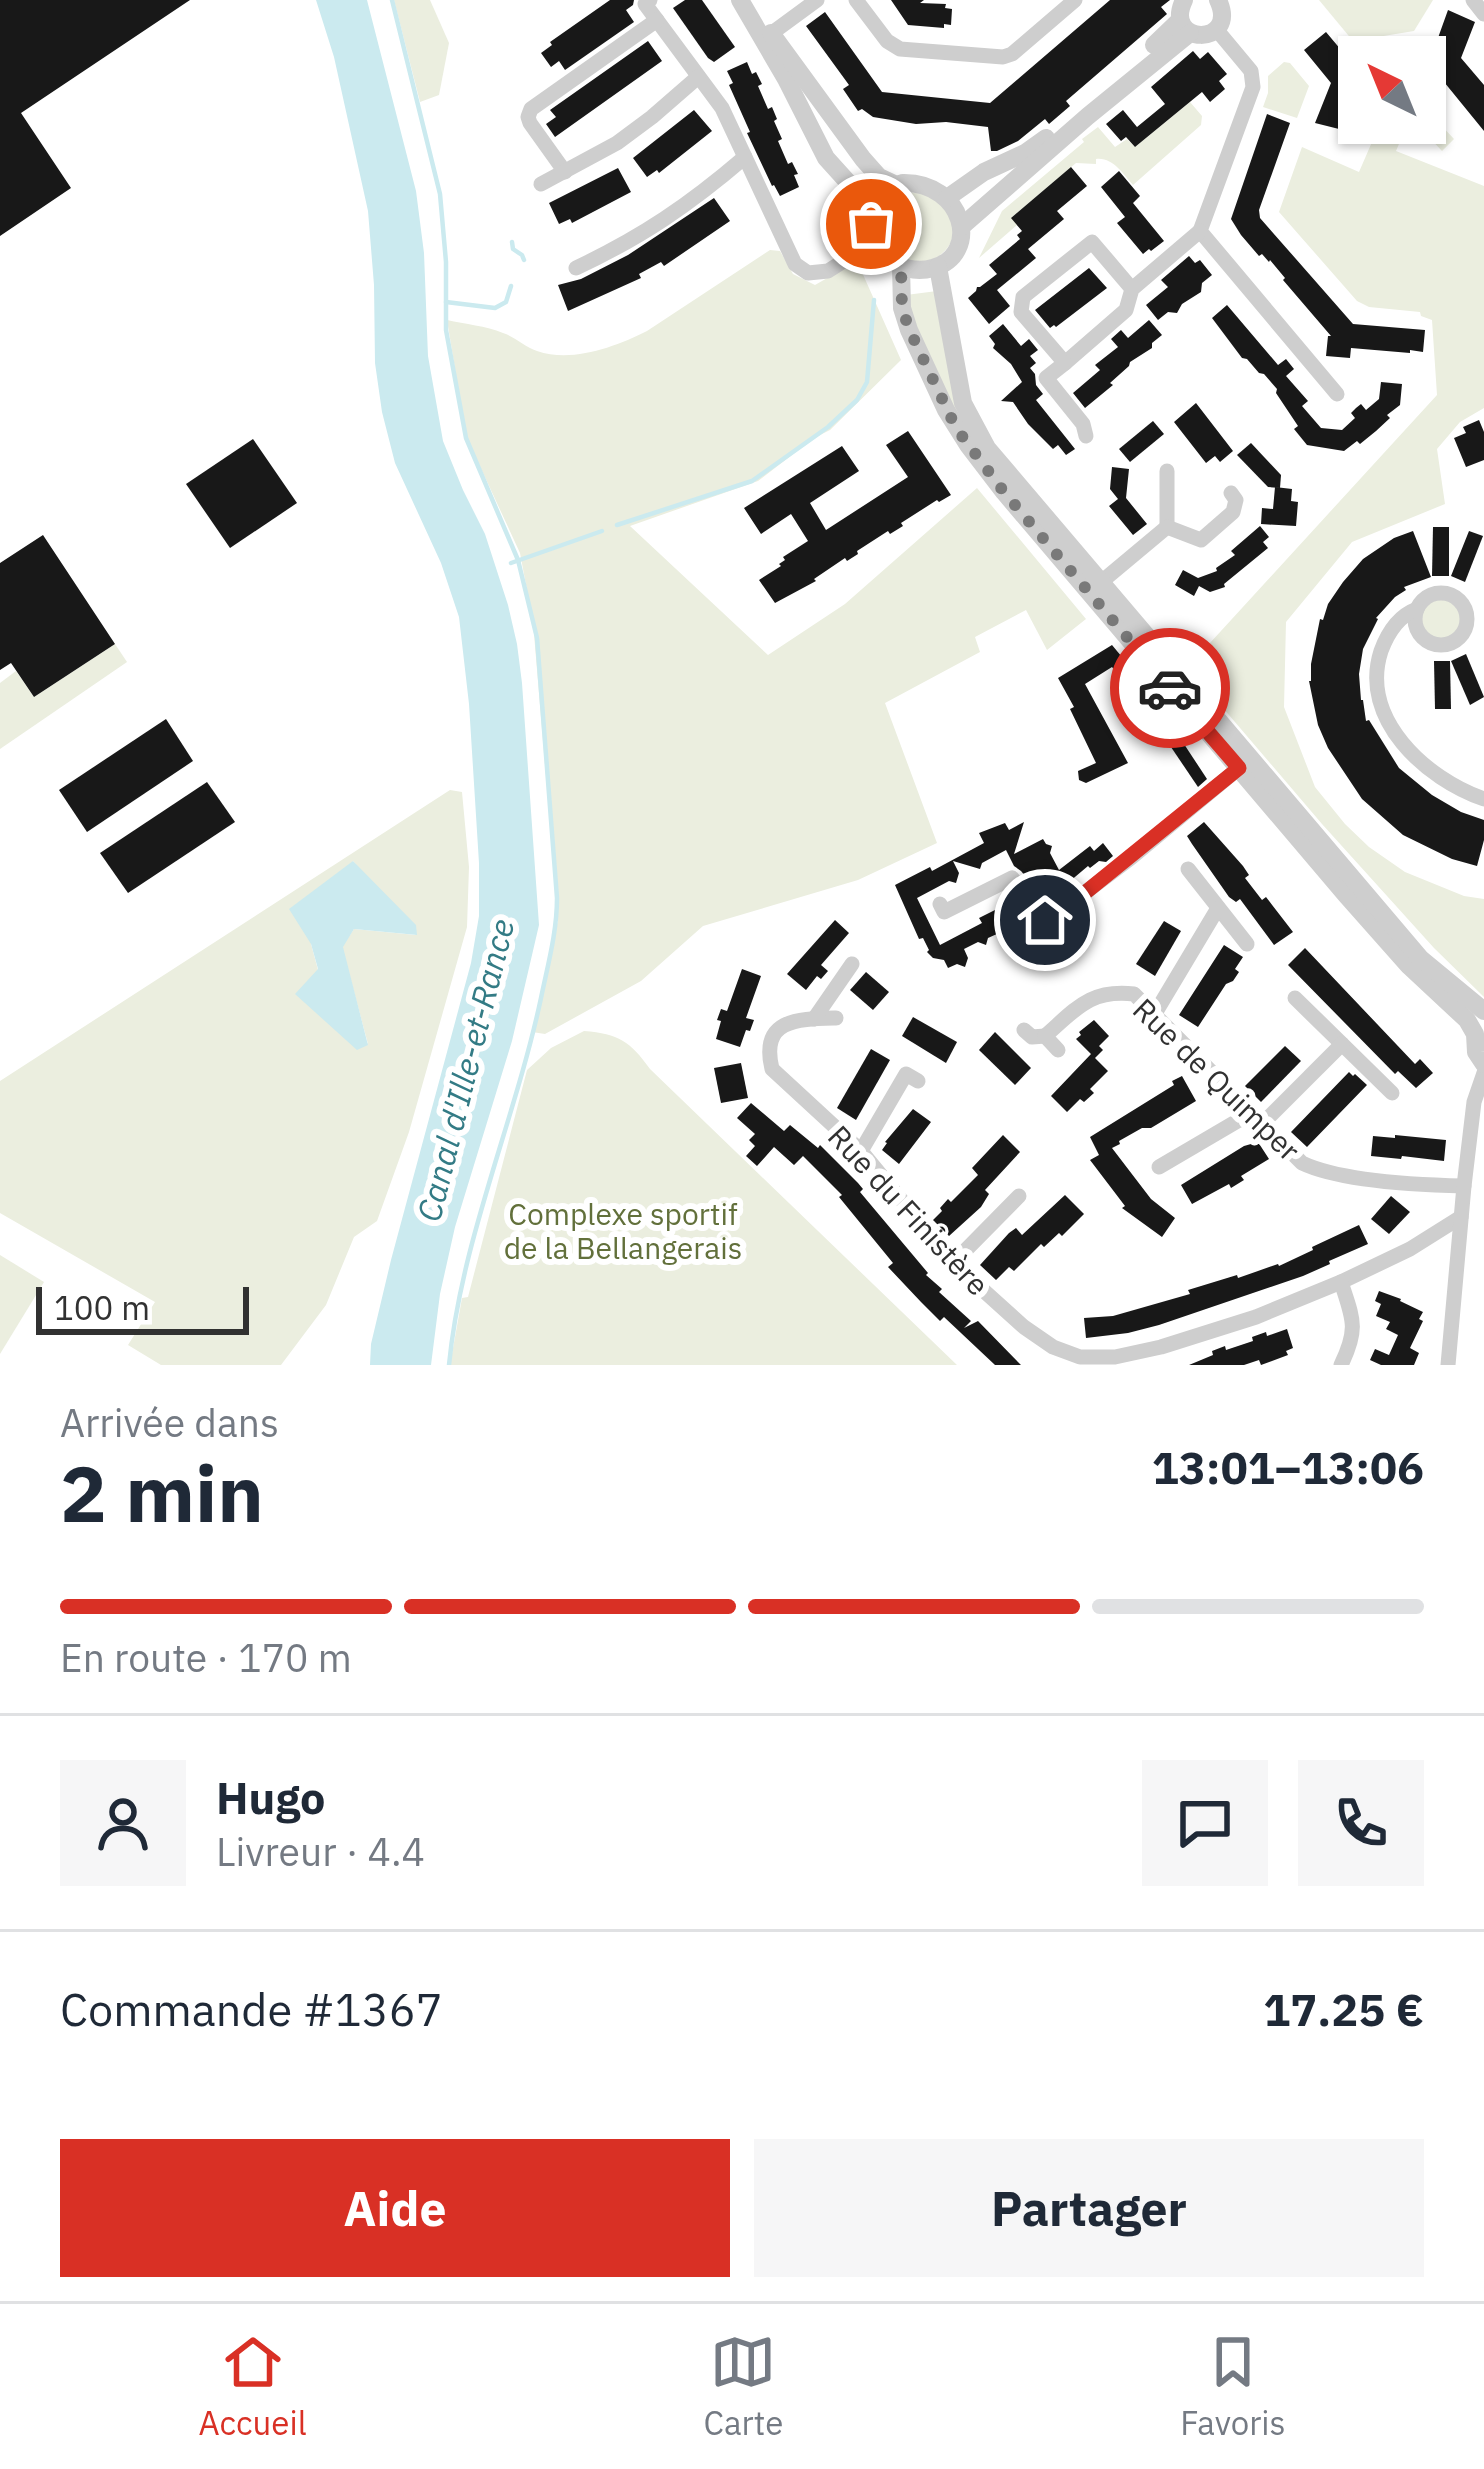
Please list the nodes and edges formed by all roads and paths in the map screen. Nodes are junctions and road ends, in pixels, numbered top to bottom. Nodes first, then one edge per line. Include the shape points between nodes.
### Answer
1 (650, 0) edge
2 (740, 0) edge
3 (817, 0) edge
4 (856, 0) edge
5 (1075, 0) edge
6 (1473, 0) edge
7 (1223, 2) edge
8 (1484, 14) edge
9 (1185, 17) edge
10 (657, 20) junction
11 (1216, 29) junction
12 (772, 33) junction
13 (698, 77) junction
14 (745, 157) junction
15 (566, 172) junction
16 (541, 184) dead end
17 (896, 185) junction
18 (947, 198) junction
19 (873, 210) junction
20 (961, 226) junction
21 (1201, 231) junction
22 (875, 241) junction
23 (901, 266) junction
24 (938, 267) junction
25 (576, 268) dead end
26 (1132, 289) junction
27 (1065, 363) junction
28 (1337, 394) dead end
29 (1086, 436) dead end
30 (1167, 471) dead end
31 (1231, 493) dead end
32 (1167, 527) junction
33 (1100, 583) junction
34 (1417, 609) dead end
35 (1239, 768) junction
36 (1484, 799) edge
37 (1188, 869) dead end
38 (940, 904) dead end
39 (1218, 908) junction
40 (1047, 916) junction
41 (1025, 944) dead end
42 (1247, 944) dead end
43 (852, 964) dead end
44 (1295, 998) dead end
45 (1154, 1016) junction
46 (836, 1018) dead end
47 (814, 1019) junction
48 (1481, 1022) edge
49 (1024, 1030) dead end
50 (1045, 1036) junction
51 (1342, 1044) junction
52 (1058, 1050) dead end
53 (1484, 1069) edge
54 (918, 1081) dead end
55 (1392, 1093) dead end
56 (1257, 1118) junction
57 (861, 1151) junction
58 (1159, 1168) dead end
59 (1464, 1186) junction
60 (1019, 1196) dead end
61 (1461, 1217) junction
62 (952, 1263) junction
63 (1341, 1282) junction
64 (1116, 1361) edge
65 (1341, 1365) edge
66 (1448, 1365) edge

1 - 10 street via 645,4
2 - 12 street
2 - 19 street via 826,158
3 - 12 street
4 - 5 street via 900,49 993,57 1012,54
6 - 8 street
7 - 11 street
9 - 11 street via 1201,36
9 - 18 street via 1046,139
9 - 20 street via 1088,116
10 - 13 street
10 - 15 street via 531,109 530,123
11 - 21 street via 1251,71 1253,87
12 - 17 street via 875,173
13 - 14 street
13 - 15 street via 630,134
14 - 22 street via 800,269 828,271
14 - 25 street via 667,220
15 - 16 street
17 - 18 street via 926,185
17 - 19 street
18 - 20 street
19 - 22 street
20 - 24 street via 955,252
21 - 26 street
21 - 28 street
22 - 23 street
23 - 24 street
23 - 35 street via 909,329 956,428
24 - 33 street via 970,418
26 - 27 street via 1126,310
26 - 27 street via 1092,242 1023,297 1021,312
27 - 29 street via 1046,378
30 - 32 street
31 - 32 street via 1233,512 1201,540
32 - 33 street
33 - 48 street
34 - 36 street via 1396,622 1382,647 1383,710 1417,760
35 - 40 street
35 - 48 street via 1409,966 1467,1020
37 - 39 street
38 - 40 street via 944,912 1010,874
39 - 42 street
39 - 45 street
40 - 41 street
43 - 47 street
44 - 51 street
45 - 50 street, Rue de Quimper via 1134,994 1111,992 1088,999
45 - 56 street, Rue de Quimper
46 - 47 street
47 - 57 street, Rue du Finistère via 777,1031 767,1051 772,1070
48 - 53 street via 1474,1046
49 - 50 street
50 - 52 street
51 - 55 street
51 - 56 street
53 - 59 street
54 - 57 street via 906,1074
56 - 58 street
56 - 59 street, Rue de Quimper via 1320,1172
57 - 62 street, Rue du Finistère
59 - 61 street
60 - 62 street
61 - 63 street, Rue du Finistère
61 - 66 street
62 - 64 street, Rue du Finistère via 1053,1347
63 - 64 street, Rue du Finistère
63 - 65 street via 1354,1323

